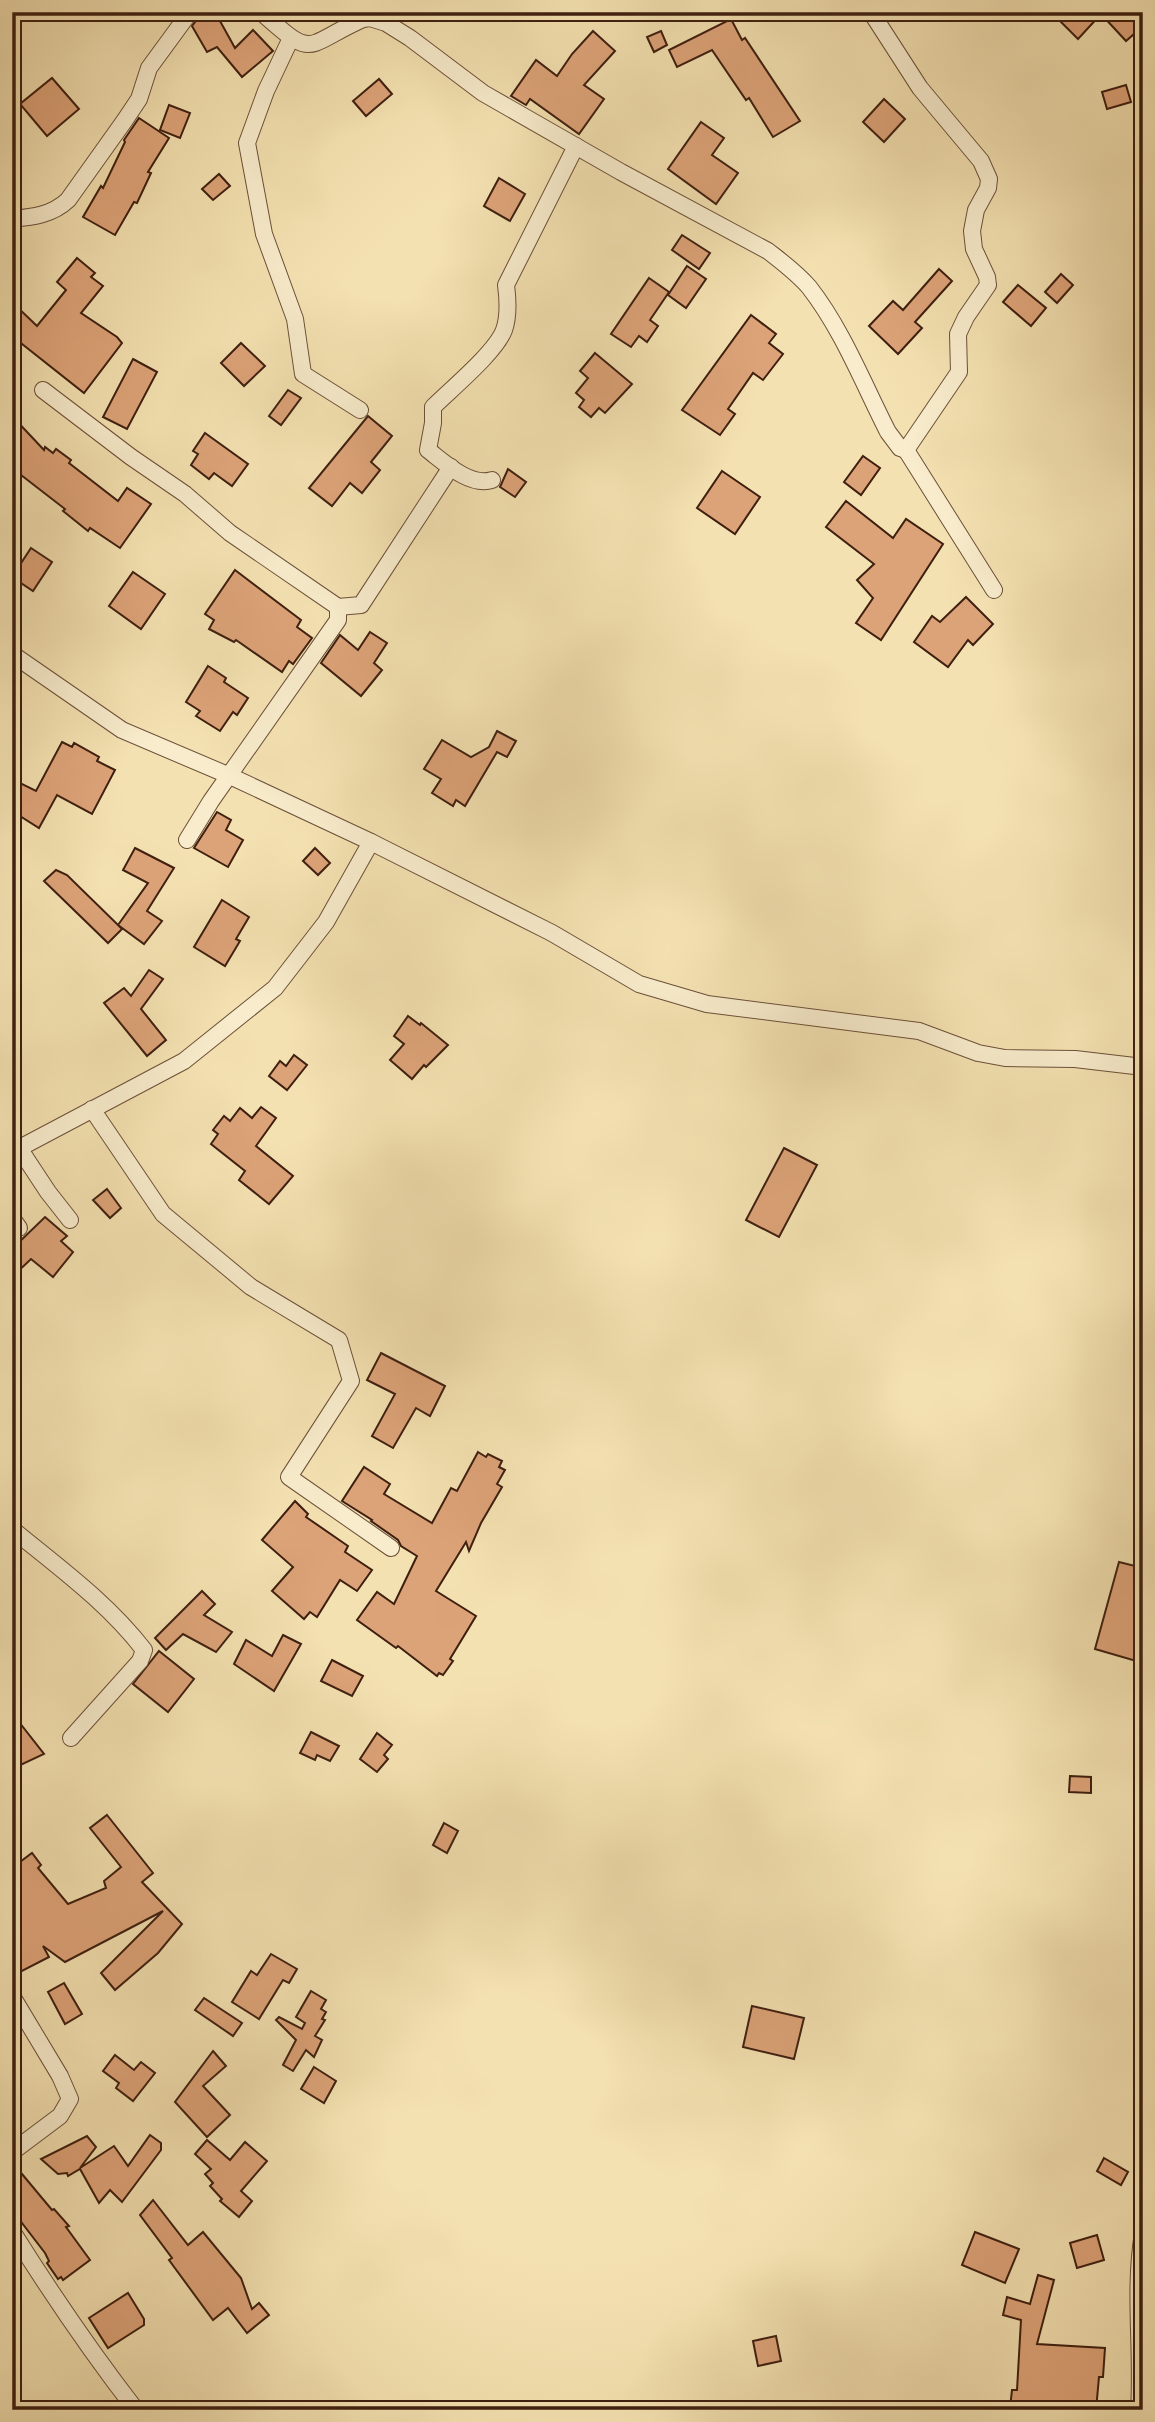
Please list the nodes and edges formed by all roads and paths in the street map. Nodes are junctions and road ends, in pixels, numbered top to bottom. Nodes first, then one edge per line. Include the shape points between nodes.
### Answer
1 (190, 12) edge
2 (261, 12) edge
3 (871, 12) edge
4 (291, 38) junction
5 (576, 146) junction
6 (12, 219) edge
7 (43, 390) dead end
8 (360, 410) dead end
9 (906, 450) junction
10 (451, 467) junction
11 (492, 480) dead end
12 (994, 590) dead end
13 (338, 607) junction
14 (12, 654) edge
15 (230, 776) junction
16 (187, 840) dead end
17 (371, 842) junction
18 (1143, 1067) edge
19 (92, 1109) junction
20 (16, 1150) edge
21 (70, 1220) dead end
22 (12, 1530) edge
23 (391, 1548) dead end
24 (71, 1738) dead end
25 (12, 1996) edge
26 (12, 2152) edge
27 (12, 2231) edge
28 (1143, 2233) edge
29 (1140, 2287) edge
30 (136, 2410) edge
31 (1139, 2410) edge

1 - 6 street via 149,68 139,99 68,200 49,213
2 - 4 street
3 - 9 street via 920,88 981,161 989,179 972,231 988,285 958,334 959,372
4 - 5 street via 312,45 363,19 377,19 483,93
4 - 8 street via 247,143 261,221 295,319 303,374
5 - 9 street via 743,236 789,267 809,287 888,432
5 - 10 street via 506,285 504,331 433,407 428,450
7 - 13 street via 185,494 230,533
9 - 12 street
10 - 11 street via 482,483
10 - 13 street via 361,605
13 - 15 street via 338,620
14 - 15 street via 122,730
15 - 16 street
15 - 17 street
17 - 18 street via 552,933 639,984 667,994 707,1004 919,1031 978,1054
17 - 19 street via 326,922 275,988 184,1061
19 - 20 street
19 - 23 street via 163,1214 251,1287 339,1340 351,1381 289,1477
20 - 21 street
22 - 24 street via 93,1595 144,1650 140,1661
25 - 26 street via 70,2099 60,2116
27 - 30 street via 92,2354
28 - 29 street
29 - 31 street

